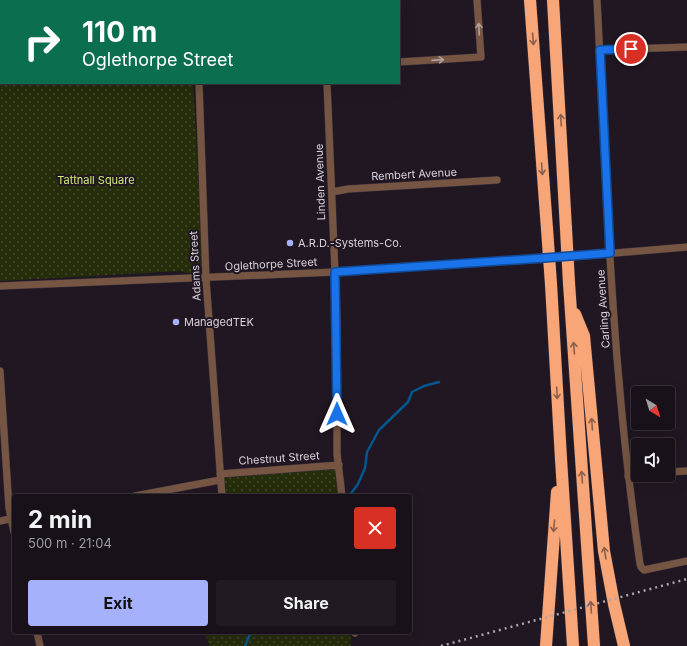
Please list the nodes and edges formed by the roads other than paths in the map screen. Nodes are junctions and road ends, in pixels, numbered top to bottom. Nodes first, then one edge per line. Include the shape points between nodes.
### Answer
1 (478, 0) edge
2 (530, 0) edge
3 (554, 0) edge
4 (597, 0) edge
5 (687, 47) edge
6 (600, 50) junction
7 (400, 62) edge
8 (199, 84) edge
9 (327, 84) edge
10 (497, 180) dead end
11 (332, 192) junction
12 (687, 247) edge
13 (610, 253) junction
14 (335, 272) junction
15 (206, 279) junction
16 (0, 286) edge
17 (571, 305) junction
18 (0, 371) edge
19 (560, 459) junction
20 (339, 465) junction
21 (687, 471) edge
22 (675, 472) edge
23 (631, 475) edge
24 (628, 476) junction
25 (220, 477) junction
26 (143, 494) edge
27 (222, 494) edge
28 (342, 494) edge
29 (12, 518) edge
30 (0, 521) edge
31 (687, 561) edge
32 (37, 634) edge
33 (40, 646) edge
34 (546, 646) edge
35 (573, 646) edge
36 (594, 646) edge
37 (624, 646) edge

7 -> 1 street via 481,57
2 -> 19 highway, bridge via 551,284
17 -> 3 highway, bridge
4 - 6 street, Carling Avenue
5 - 6 street
6 - 13 street, Carling Avenue
8 - 15 street, Adams Street
9 - 11 street, Linden Avenue
10 - 11 street, Rembert Avenue
11 - 14 street, Linden Avenue
12 - 13 street, Oglethorpe Street
13 - 14 street, Oglethorpe Street
13 - 24 street, Carling Avenue
14 - 15 street, Oglethorpe Street
14 - 20 street, Linden Avenue
15 - 16 street, Oglethorpe Street
15 - 25 street, Adams Street
36 -> 17 highway
37 -> 17 highway via 604,551 584,336
18 - 29 street via 6,475
19 -> 34 highway
19 - 35 highway
20 - 25 street, Chestnut Street
20 - 28 street, Linden Avenue
21 - 22 street
23 - 24 street
24 - 31 street, Carling Avenue via 641,567 644,570
25 - 26 street, Chestnut Street
25 - 27 street, Adams Street
29 - 30 street
32 - 33 street

